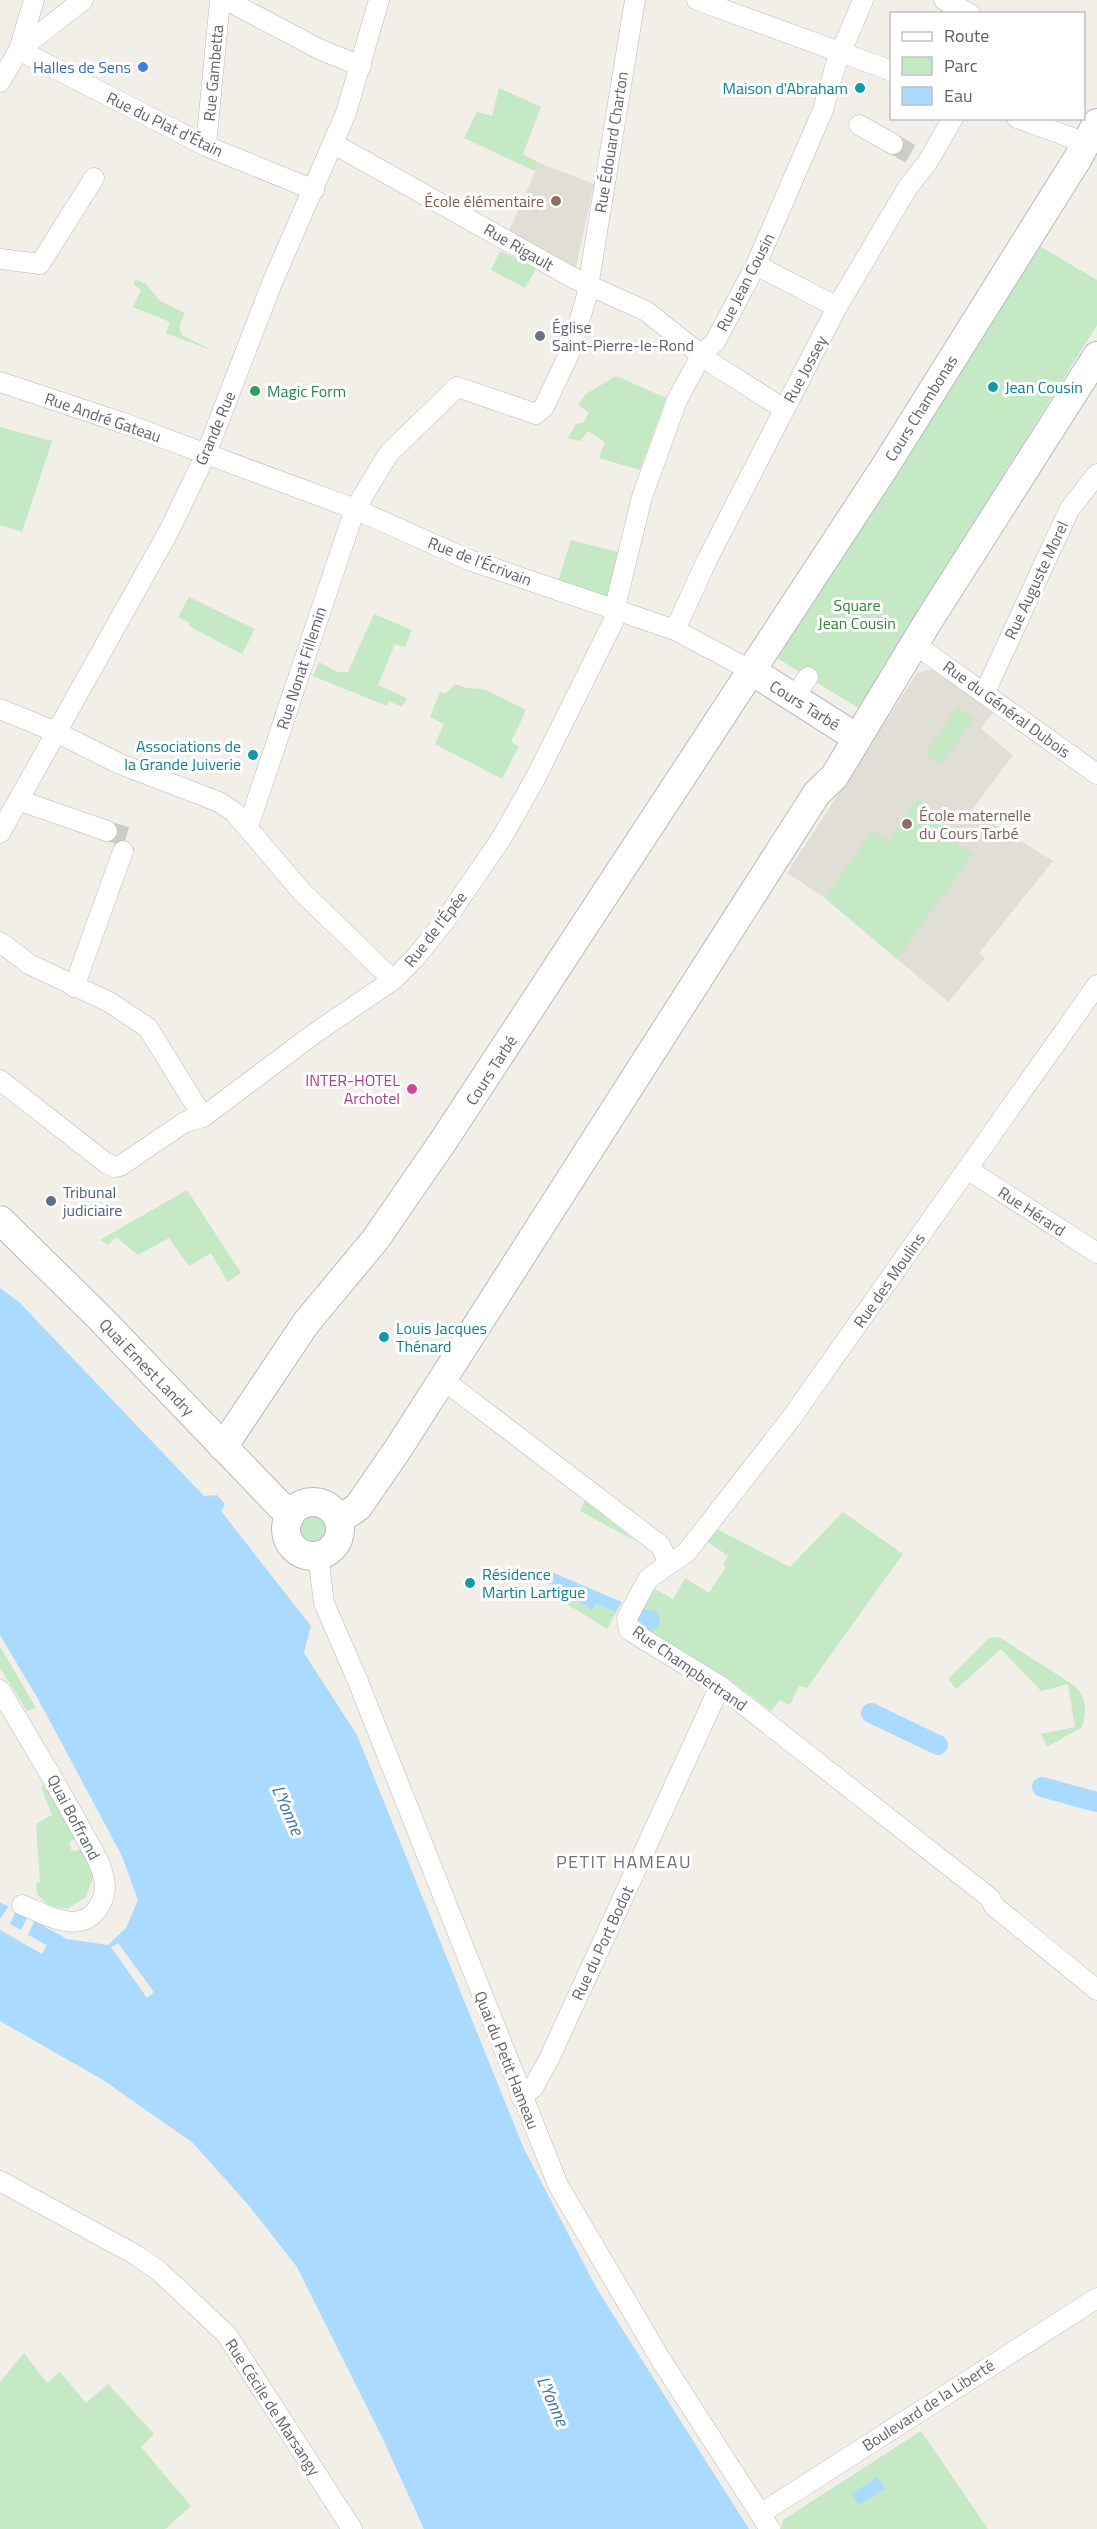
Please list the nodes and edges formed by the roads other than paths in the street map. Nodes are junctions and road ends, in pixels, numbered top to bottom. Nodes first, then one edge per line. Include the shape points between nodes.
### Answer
1 (34, 0) edge
2 (83, 0) edge
3 (220, 0) edge
4 (226, 0) edge
5 (379, 0) edge
6 (635, 0) edge
7 (697, 0) edge
8 (863, 0) edge
9 (944, 0) edge
10 (966, 12) edge
11 (19, 50) junction
12 (841, 52) junction
13 (361, 66) junction
14 (890, 71) edge
15 (2, 75) edge
16 (952, 120) edge
17 (1025, 120) edge
18 (859, 125) dead end
19 (1093, 138) edge
20 (334, 144) junction
21 (893, 144) tunnel mouth
22 (206, 146) junction
23 (89, 188) dead end
24 (314, 190) junction
25 (0, 259) edge
26 (756, 265) junction
27 (588, 285) junction
28 (837, 307) junction
29 (702, 354) junction
30 (1097, 356) edge
31 (0, 382) edge
32 (784, 409) junction
33 (206, 454) junction
34 (1097, 474) edge
35 (355, 509) junction
36 (614, 611) junction
37 (675, 630) junction
38 (916, 645) junction
39 (752, 671) junction
40 (985, 692) junction
41 (0, 709) edge
42 (56, 732) junction
43 (857, 738) junction
44 (1097, 774) edge
45 (18, 800) junction
46 (248, 827) junction
47 (107, 831) tunnel mouth
48 (0, 833) edge
49 (123, 851) dead end
50 (0, 942) edge
51 (393, 980) junction
52 (1097, 985) edge
53 (74, 987) junction
54 (0, 1080) edge
55 (203, 1117) junction
56 (967, 1169) junction
57 (0, 1220) edge
58 (1097, 1253) edge
59 (442, 1379) junction
60 (224, 1447) junction
61 (290, 1516) junction
62 (339, 1521) junction
63 (318, 1556) junction
64 (669, 1564) junction
65 (720, 1686) junction
66 (0, 1690) edge
67 (22, 1905) dead end
68 (1097, 1990) edge
69 (521, 2097) junction
70 (3, 2187) edge
71 (1097, 2298) edge
72 (765, 2521) edge
73 (352, 2529) edge

1 - 11 street
2 - 11 street
3 - 22 street, Rue Gambetta
4 - 13 street via 321,50
5 - 13 street, Grande Rue
6 - 27 street, Rue Édouard Charton
7 - 12 street
8 - 12 street, Rue Jean Cousin
9 - 10 street
11 - 15 street
11 - 22 street, Rue du Plat d'Étain
12 - 14 street
12 - 26 street, Rue Jean Cousin via 823,110
13 - 20 street, Grande Rue
16 - 28 street, Rue Jossey
17 - 19 street
18 - 21 street
19 - 39 main road, Cours Chambonas
20 - 24 street, Grande Rue
20 - 27 street, Rue Rigault
22 - 24 street, Rue du Plat d'Étain
23 - 25 street via 40,264
24 - 33 street, Grande Rue via 272,283
26 - 28 street
26 - 29 street, Rue Jean Cousin via 715,342
27 - 29 street, Rue Rigault via 646,311
27 - 35 street, Rue Édouard Charton via 568,356 541,412 536,414 457,387 390,453
28 - 32 street, Rue Jossey
29 - 32 street, Rue Rigault
29 - 36 street, Rue Jean Cousin via 676,400 657,452
30 - 38 main road
31 - 33 street, Rue André Gateau
32 - 37 street, Rue Jossey
33 - 35 street, Rue de l'Écrivain
33 - 42 street, Grande Rue via 169,531
34 - 40 street, Rue Auguste Morel via 1069,510
35 - 36 street, Rue de l'Écrivain via 469,560
35 - 46 street, Rue Nonat Fillemin
36 - 37 street, Rue de l'Écrivain
36 - 51 street, Rue de l'Épée via 602,645 501,839 444,922
37 - 39 street, Rue de l'Écrivain
38 - 40 street, Rue du Général Dubois
38 - 43 main road
39 - 43 main road, Cours Tarbé via 801,688
39 - 60 main road, Cours Tarbé via 444,1140 375,1240 306,1323
40 - 44 street, Rue du Général Dubois
41 - 42 street
42 - 45 street, Grande Rue
42 - 46 street via 120,764 219,802
43 - 59 main road, Cours Tarbé via 834,777 817,793
45 - 47 street
45 - 48 street, Grande Rue
46 - 51 street via 302,892
49 - 53 street
50 - 53 street via 29,964
51 - 55 street, Rue de l'Épée
52 - 56 street, Rue des Moulins
53 - 55 street via 111,1003 148,1028
54 - 55 street, Rue de l'Épée via 115,1167 185,1122
56 - 58 street, Rue Hérard
56 - 64 street, Rue des Moulins via 792,1417 686,1553
57 - 60 main road, Quai Ernest Landry
59 - 62 main road, Cours Tarbé via 358,1507
59 - 64 street via 660,1545
60 - 61 main road, Quai Ernest Landry
61 - 62 main road via 303,1505 320,1503
61 - 63 main road via 289,1541 301,1553
62 - 63 main road via 338,1540
63 - 69 street, Quai du Petit Hameau via 324,1603 388,1755
64 - 65 street, Rue Champbertrand via 648,1579 629,1613 629,1630
65 - 68 street, Rue Champbertrand via 990,1898 994,1906
65 - 69 street, Rue du Port Bodot via 549,2059 532,2088
66 - 67 street, Quai Boffrand via 62,1792 105,1880 95,1913 78,1922
69 - 72 street, Quai du Petit Hameau via 558,2185 662,2360
70 - 73 street, Rue Cécile de Marsangy via 159,2271 228,2335
71 - 72 street, Boulevard de la Liberté

